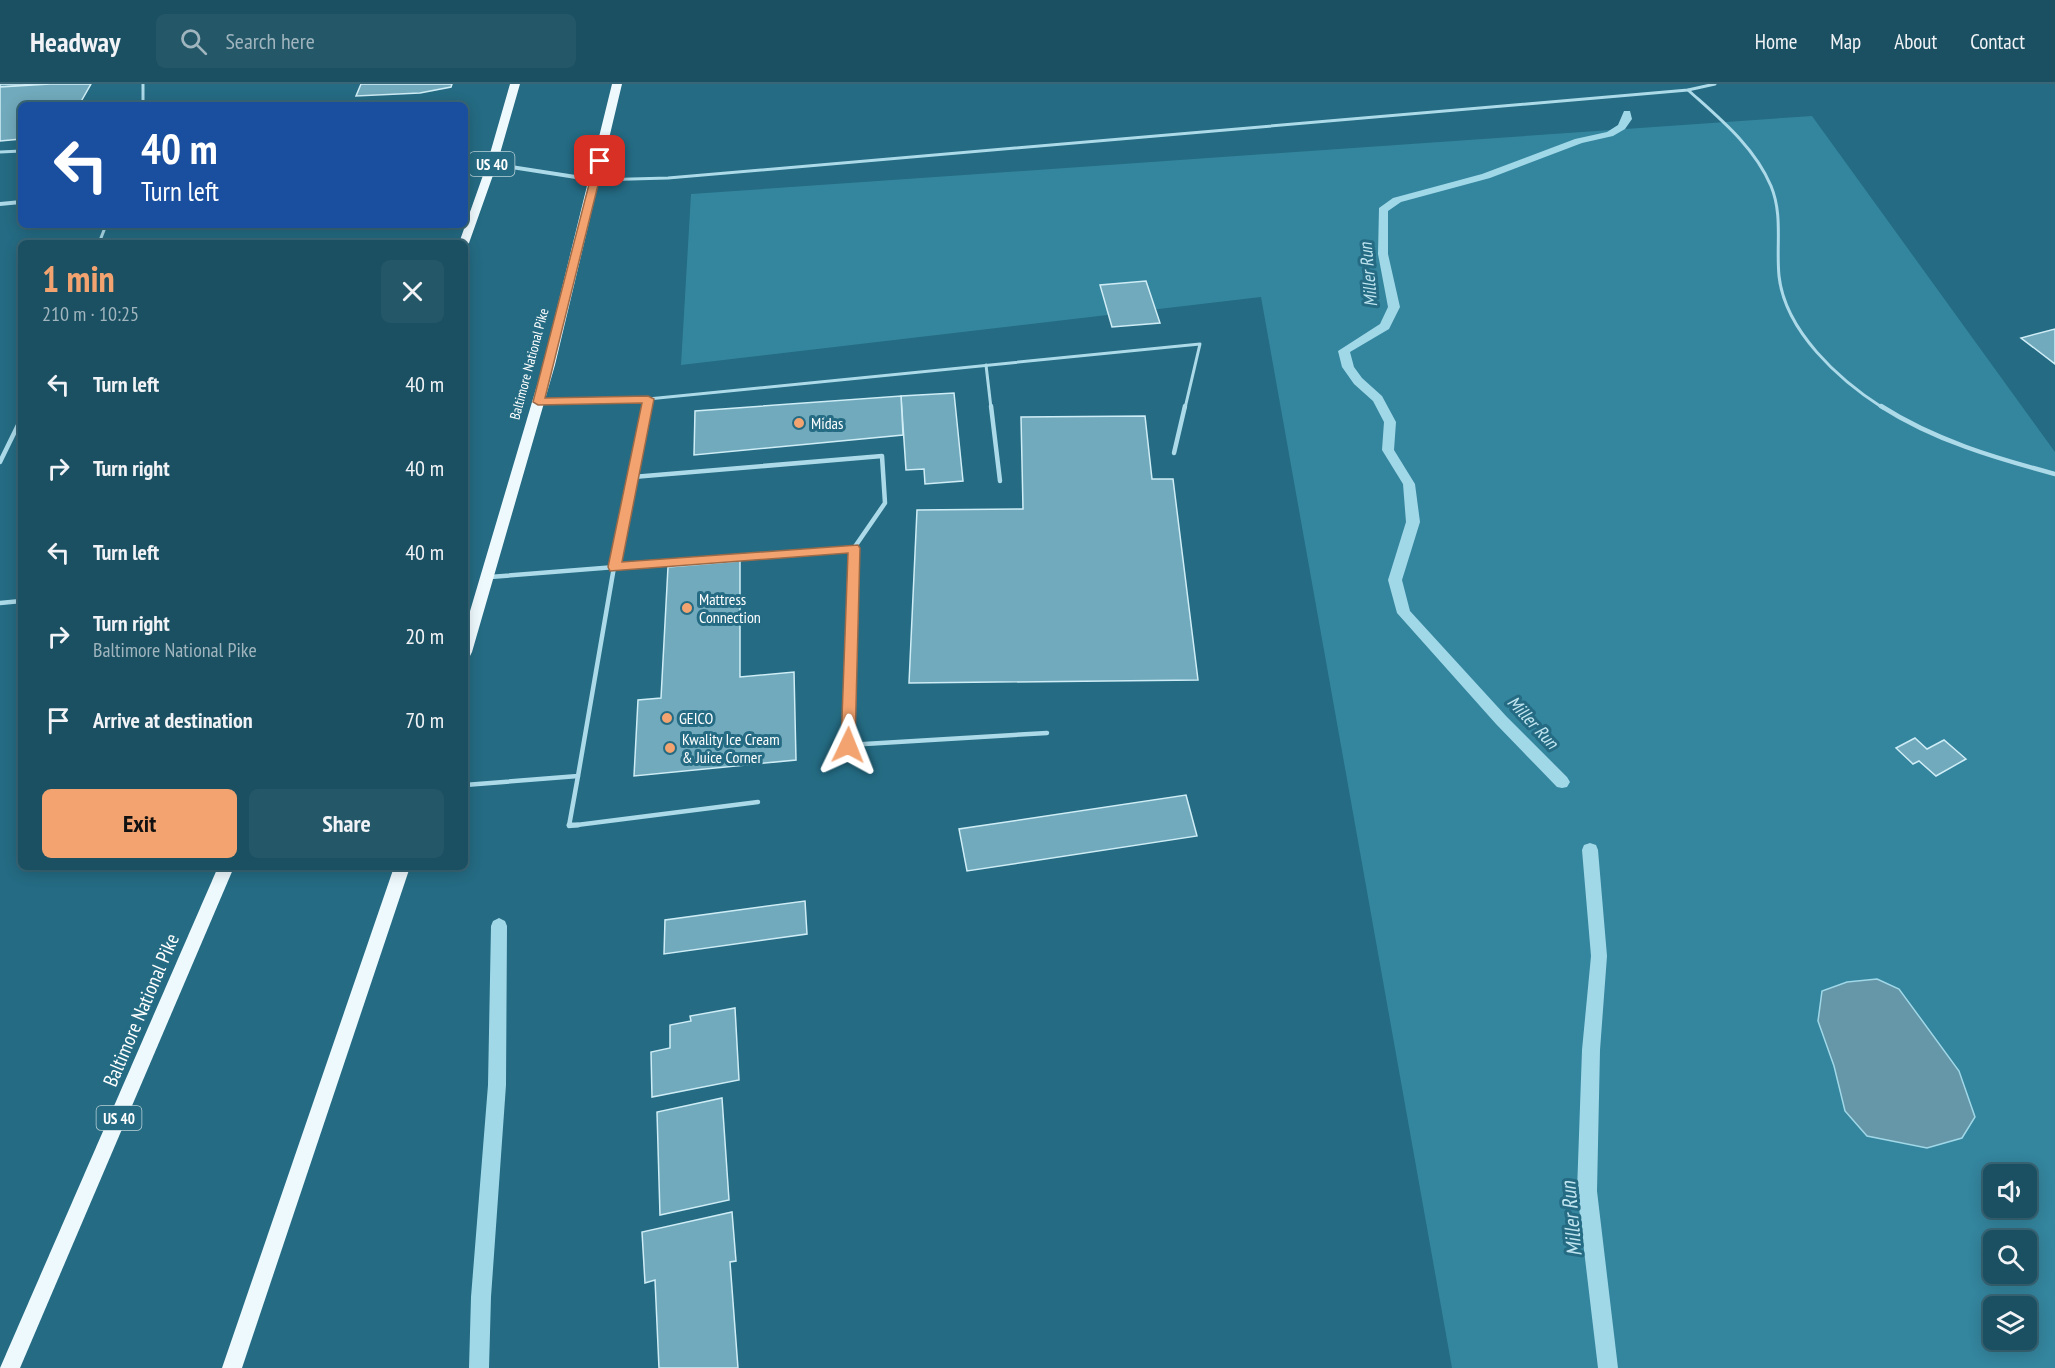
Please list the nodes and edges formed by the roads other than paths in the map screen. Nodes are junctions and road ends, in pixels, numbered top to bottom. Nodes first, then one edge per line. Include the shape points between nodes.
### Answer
1 (143, 84) edge
2 (515, 84) edge
3 (617, 84) edge
4 (1715, 84) edge
5 (1688, 90) junction
6 (143, 102) edge
7 (18, 151) edge
8 (0, 152) edge
9 (492, 164) junction
10 (468, 166) edge
11 (595, 180) junction
12 (18, 202) edge
13 (0, 204) edge
14 (465, 240) edge
15 (986, 365) junction
16 (648, 399) junction
17 (538, 402) junction
18 (18, 425) edge
19 (1174, 453) dead end
20 (0, 462) edge
21 (2055, 474) edge
22 (633, 477) junction
23 (1000, 481) dead end
24 (854, 548) junction
25 (614, 567) junction
26 (487, 577) junction
27 (18, 601) edge
28 (0, 603) edge
29 (468, 641) edge
30 (1047, 733) dead end
31 (578, 776) junction
32 (468, 785) edge
33 (758, 802) dead end
34 (225, 870) edge
35 (401, 870) edge
36 (10, 1368) edge
37 (232, 1368) edge

1 - 6 lane
2 - 9 main road, US 40
3 - 11 main road, Baltimore National Pike
4 - 5 lane
5 - 11 lane via 668,178
5 - 21 lane via 1736,134 1764,169 1778,207 1783,295 1808,343 1848,383 1887,411 1947,441
7 - 8 lane
9 - 10 street
9 - 11 street
9 - 14 main road, US 40
11 - 17 main road, Baltimore National Pike
12 - 13 street
15 - 16 lane
15 - 19 lane via 1200,344
15 - 23 lane
16 - 17 lane
16 - 22 lane
17 - 26 main road, Baltimore National Pike
18 - 20 lane
22 - 24 lane via 882,456 885,502
22 - 25 lane
24 - 25 lane
24 - 30 lane via 848,745
25 - 26 lane
25 - 31 lane
26 - 29 main road, Baltimore National Pike
27 - 28 lane
31 - 32 lane
31 - 33 lane via 569,826
34 - 36 main road, Baltimore National Pike / US 40
35 - 37 main road

